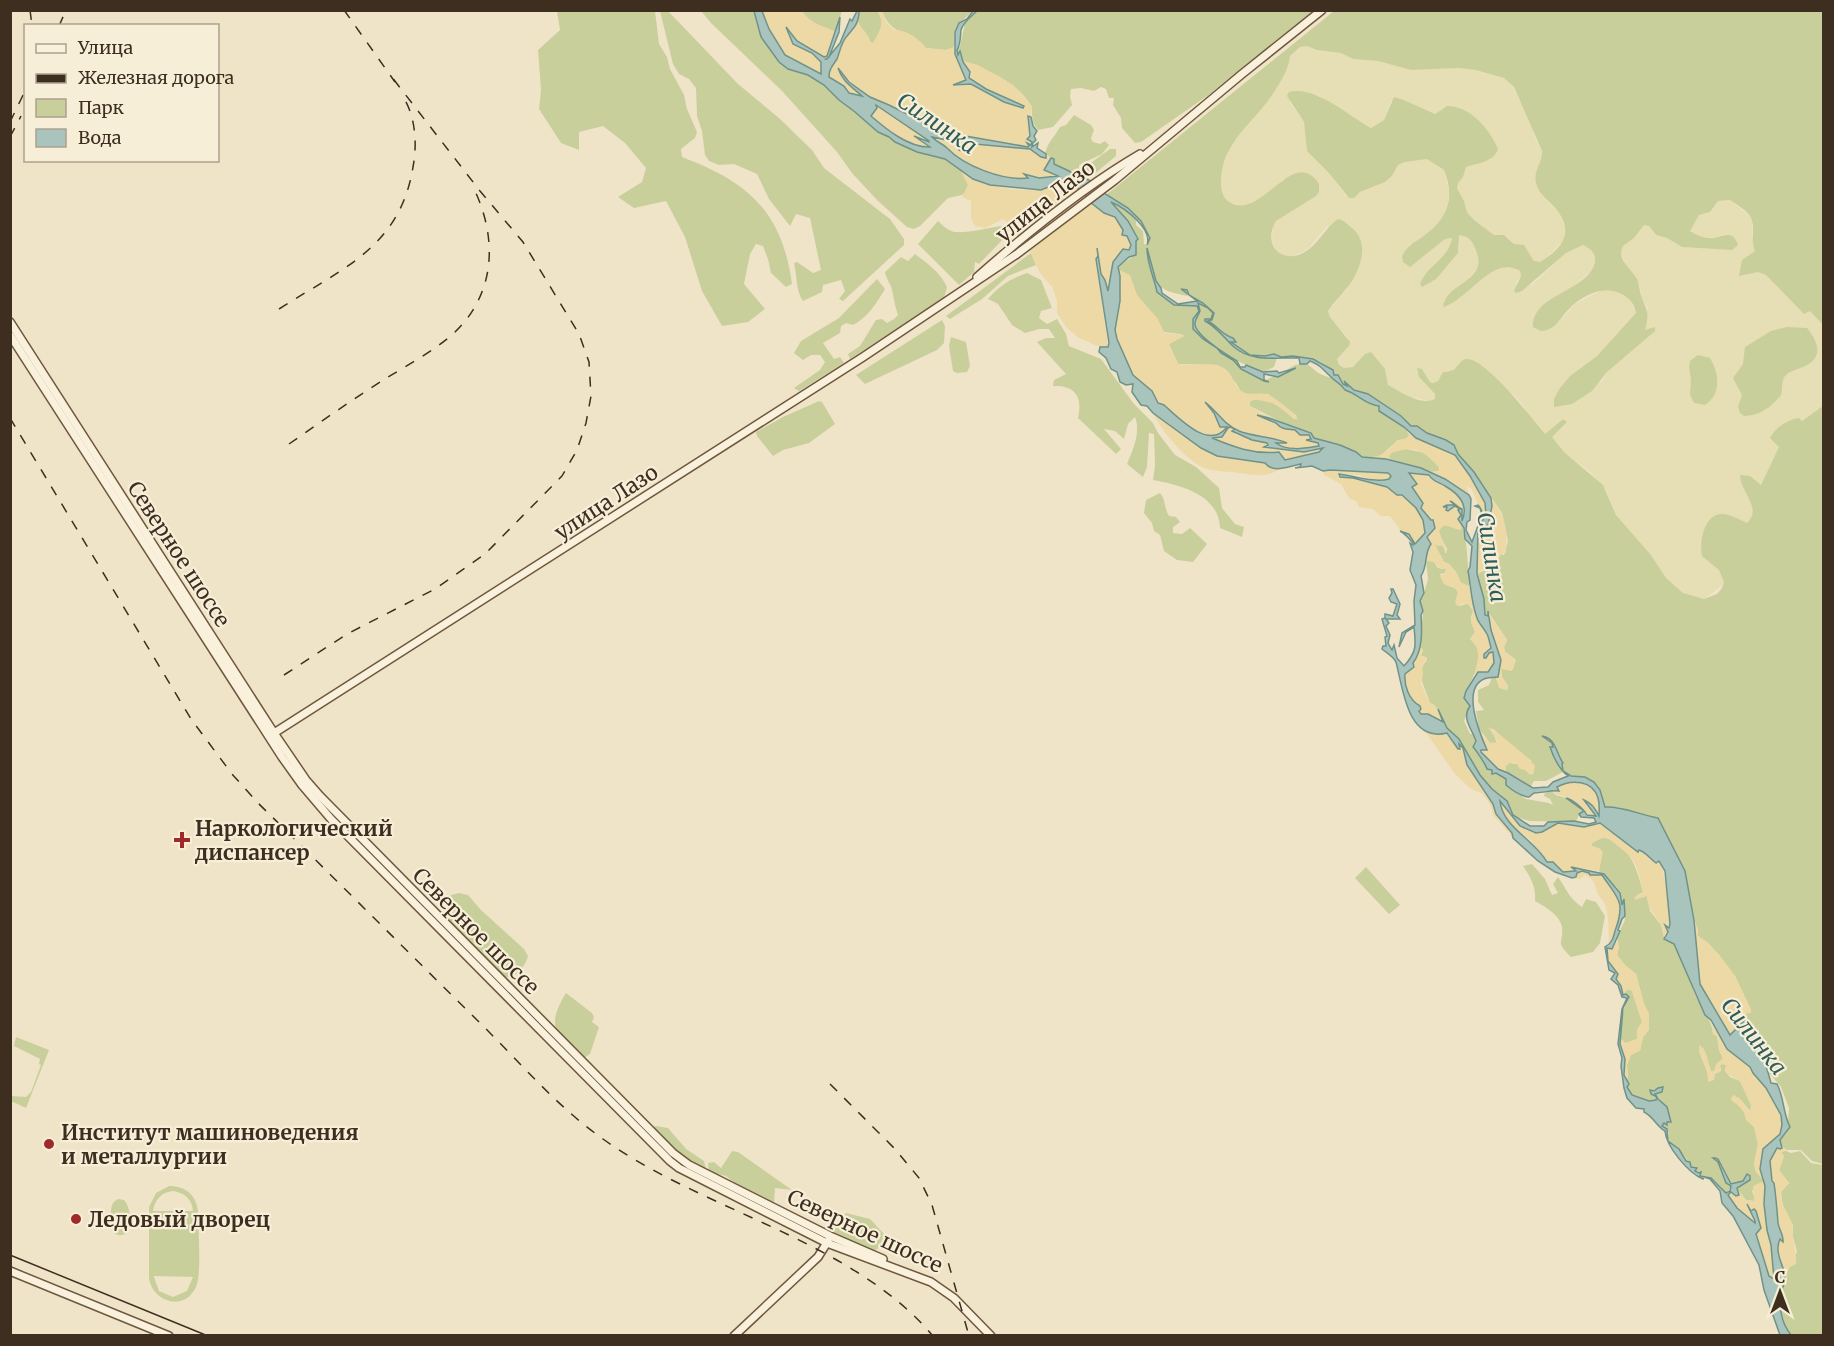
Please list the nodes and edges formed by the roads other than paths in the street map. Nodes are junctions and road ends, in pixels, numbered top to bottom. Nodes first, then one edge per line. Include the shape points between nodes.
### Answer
1 (1322, 10) edge
2 (1158, 143) junction
3 (959, 292) junction
4 (10, 322) edge
5 (10, 334) edge
6 (98, 465) junction
7 (272, 735) junction
8 (829, 1239) junction
9 (10, 1270) edge
10 (170, 1335) edge
11 (734, 1335) edge
12 (991, 1335) edge

1 - 2 main road, улица Лазо
2 - 3 main road, улица Лазо via 1017,254
2 - 3 main road, улица Лазо via 1108,173
3 - 7 main road, улица Лазо
4 - 6 main road, Северное шоссе
5 - 6 main road, Северное шоссе
6 - 7 main road, Северное шоссе
7 - 8 main road, Северное шоссе via 334,817 647,1131 689,1165
8 - 11 main road via 818,1257
8 - 12 main road, Северное шоссе via 936,1281 958,1297
9 - 10 main road

